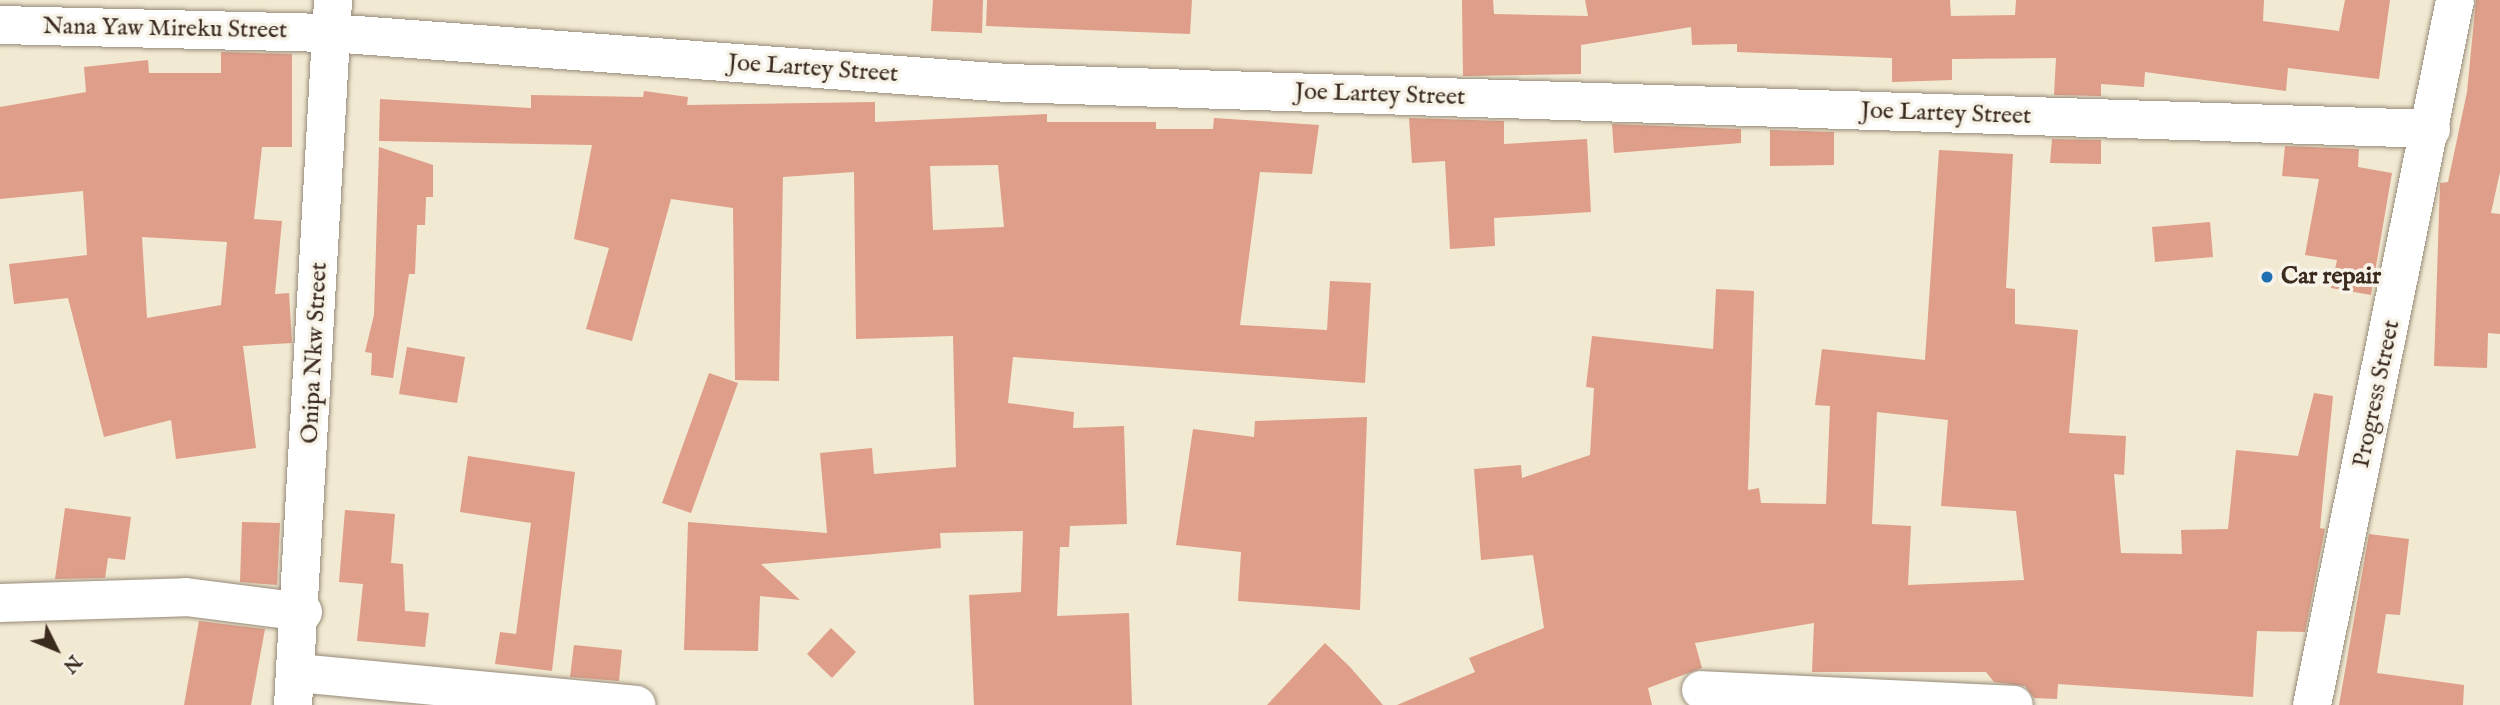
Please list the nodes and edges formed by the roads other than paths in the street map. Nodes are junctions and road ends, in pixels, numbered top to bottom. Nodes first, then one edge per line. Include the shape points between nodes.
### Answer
1 (2455, 0) edge
2 (331, 17) edge
3 (0, 25) edge
4 (2431, 130) junction
5 (0, 603) edge
6 (303, 612) junction
7 (295, 689) edge
8 (1701, 690) dead end
9 (636, 705) edge
10 (2014, 705) edge
11 (2312, 705) edge

1 - 4 street, Progress Street
2 - 3 street, Nana Yaw Mireku Street
2 - 4 street, Joe Lartey Street via 1008,83
2 - 6 street, Onipa Nkw Street
4 - 11 street, Progress Street
5 - 6 street via 186,597
6 - 7 street, Onipa Nkw Street
7 - 9 street
8 - 10 street

